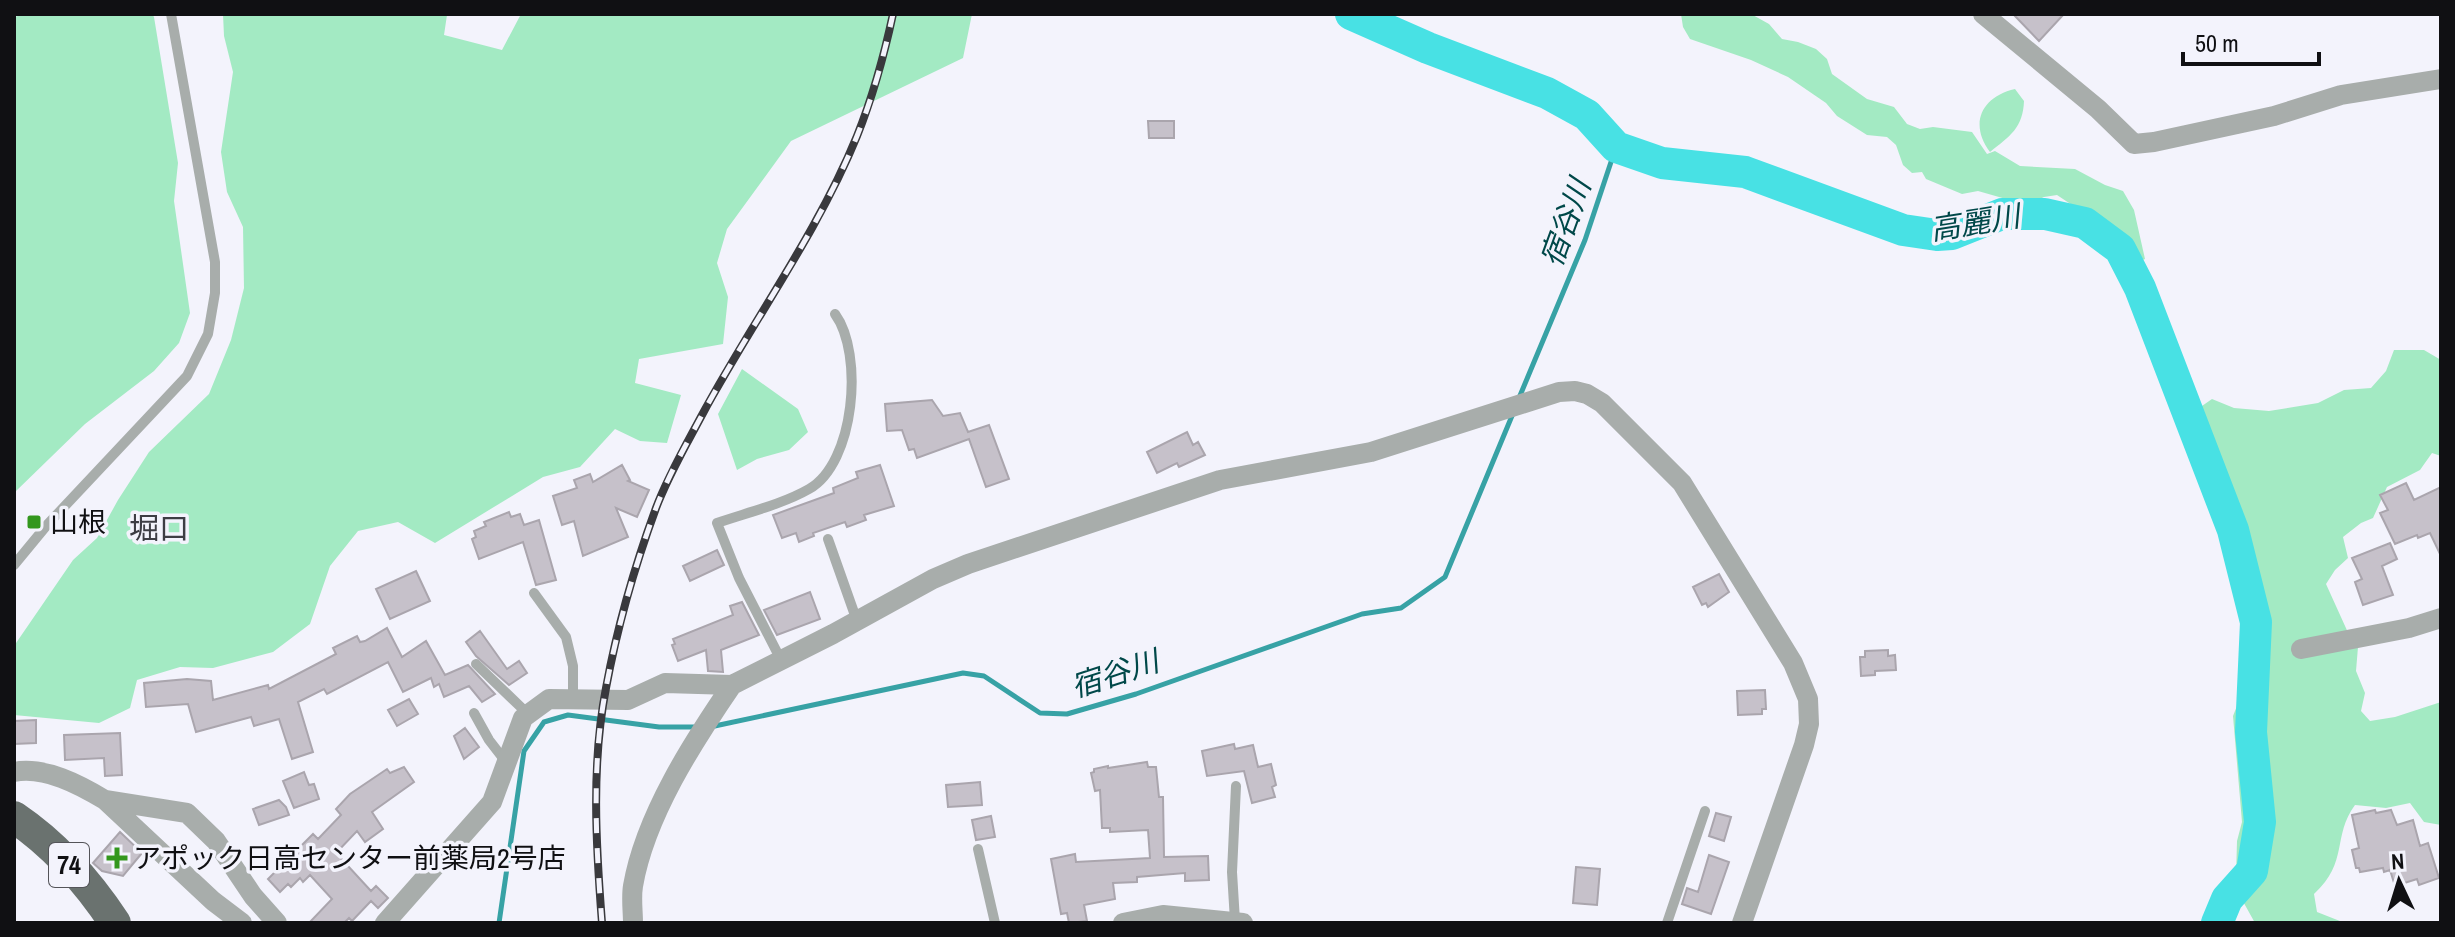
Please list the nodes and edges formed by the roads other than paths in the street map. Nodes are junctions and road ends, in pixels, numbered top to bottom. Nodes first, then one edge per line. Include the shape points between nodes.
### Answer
1 (171, 14) edge
2 (1983, 14) edge
3 (2441, 79) edge
4 (835, 314) dead end
5 (828, 539) dead end
6 (14, 565) edge
7 (534, 593) dead end
8 (2441, 618) edge
9 (857, 621) junction
10 (2301, 649) dead end
11 (781, 660) junction
12 (476, 664) dead end
13 (732, 685) junction
14 (573, 700) junction
15 (474, 713) dead end
16 (528, 714) junction
17 (508, 764) junction
18 (14, 772) edge
19 (1236, 786) dead end
20 (105, 800) junction
21 (1705, 811) dead end
22 (14, 817) edge
23 (978, 849) dead end
24 (1239, 922) edge
25 (115, 923) edge
26 (242, 923) edge
27 (277, 923) edge
28 (385, 923) edge
29 (633, 923) edge
30 (995, 923) edge
31 (1123, 923) edge
32 (1667, 923) edge
33 (1742, 923) edge

1 - 6 lane via 215,262 208,334 187,376
2 - 3 street via 2134,144 2274,116 2341,95
4 - 11 lane via 850,346 852,372 842,444 829,471 811,488 717,523
5 - 9 lane
7 - 14 lane via 566,637
8 - 10 street
9 - 11 street
9 - 33 street via 968,564 1220,480 1371,452 1559,392 1587,394 1622,420 1682,483 1793,663 1808,699 1804,745
11 - 13 street
12 - 16 lane
13 - 14 street via 665,683 628,700
13 - 29 street via 674,780 639,859 632,889
14 - 16 street via 549,699
15 - 17 lane
16 - 17 street
17 - 28 street via 492,802
18 - 20 street via 45,773
19 - 24 lane via 1232,872
20 - 26 street
20 - 27 street via 187,813 216,841
21 - 32 lane
22 - 25 main road, 74 via 59,854
23 - 30 lane
24 - 31 street via 1163,915

